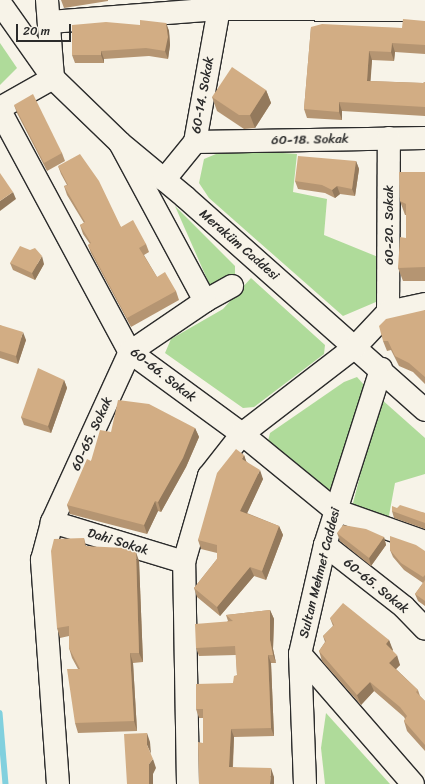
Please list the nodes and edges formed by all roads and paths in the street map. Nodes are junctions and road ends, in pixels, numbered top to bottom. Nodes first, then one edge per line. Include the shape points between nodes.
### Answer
1 (47, 0) edge
2 (0, 3) edge
3 (267, 4) edge
4 (218, 5) edge
5 (392, 5) edge
6 (425, 10) edge
7 (50, 22) junction
8 (54, 78) junction
9 (0, 109) edge
10 (389, 138) junction
11 (425, 138) edge
12 (195, 142) junction
13 (120, 143) junction
14 (164, 180) junction
15 (232, 286) dead end
16 (205, 300) junction
17 (425, 304) edge
18 (388, 312) junction
19 (355, 347) junction
20 (130, 352) junction
21 (381, 369) junction
22 (425, 410) edge
23 (242, 434) junction
24 (335, 510) junction
25 (52, 522) junction
26 (425, 542) edge
27 (325, 545) junction
28 (184, 562) junction
29 (425, 628) edge
30 (300, 654) junction
31 (58, 784) edge
32 (188, 784) edge
33 (305, 784) edge
34 (413, 784) edge

1 - 7 street
2 - 8 street, Meraküm Caddesi
3 - 4 street
3 - 5 street
4 - 7 street
4 - 12 street, 60-14. Sokak
5 - 6 street
7 - 8 street
8 - 9 street
8 - 13 street, Meraküm Caddesi
9 - 20 street, 60-66. Sokak
10 - 11 street, 60-18. Sokak
10 - 12 street, 60-18. Sokak
10 - 18 street, 60-20. Sokak
12 - 14 street, 60-14. Sokak
13 - 14 street, Meraküm Caddesi
13 - 16 street
14 - 19 street, Meraküm Caddesi
15 - 16 street
16 - 20 street
17 - 18 street
18 - 19 street
19 - 21 street, Meraküm Caddesi
19 - 23 street
20 - 23 street, 60-66. Sokak
20 - 25 street, 60-65. Sokak
21 - 22 street, Meraküm Caddesi
21 - 24 street, Sultan Mehmet Caddesi
23 - 24 street, 60-66. Sokak
23 - 28 street via 209,476
24 - 26 street, 60-66. Sokak
24 - 27 street, Sultan Mehmet Caddesi
25 - 28 street, Dahi Sokak
25 - 31 street, 60-65. Sokak via 42,560
27 - 29 street, 60-65. Sokak via 404,607
27 - 30 street, Sultan Mehmet Caddesi
28 - 32 street
30 - 33 street, Sultan Mehmet Caddesi
30 - 34 street

